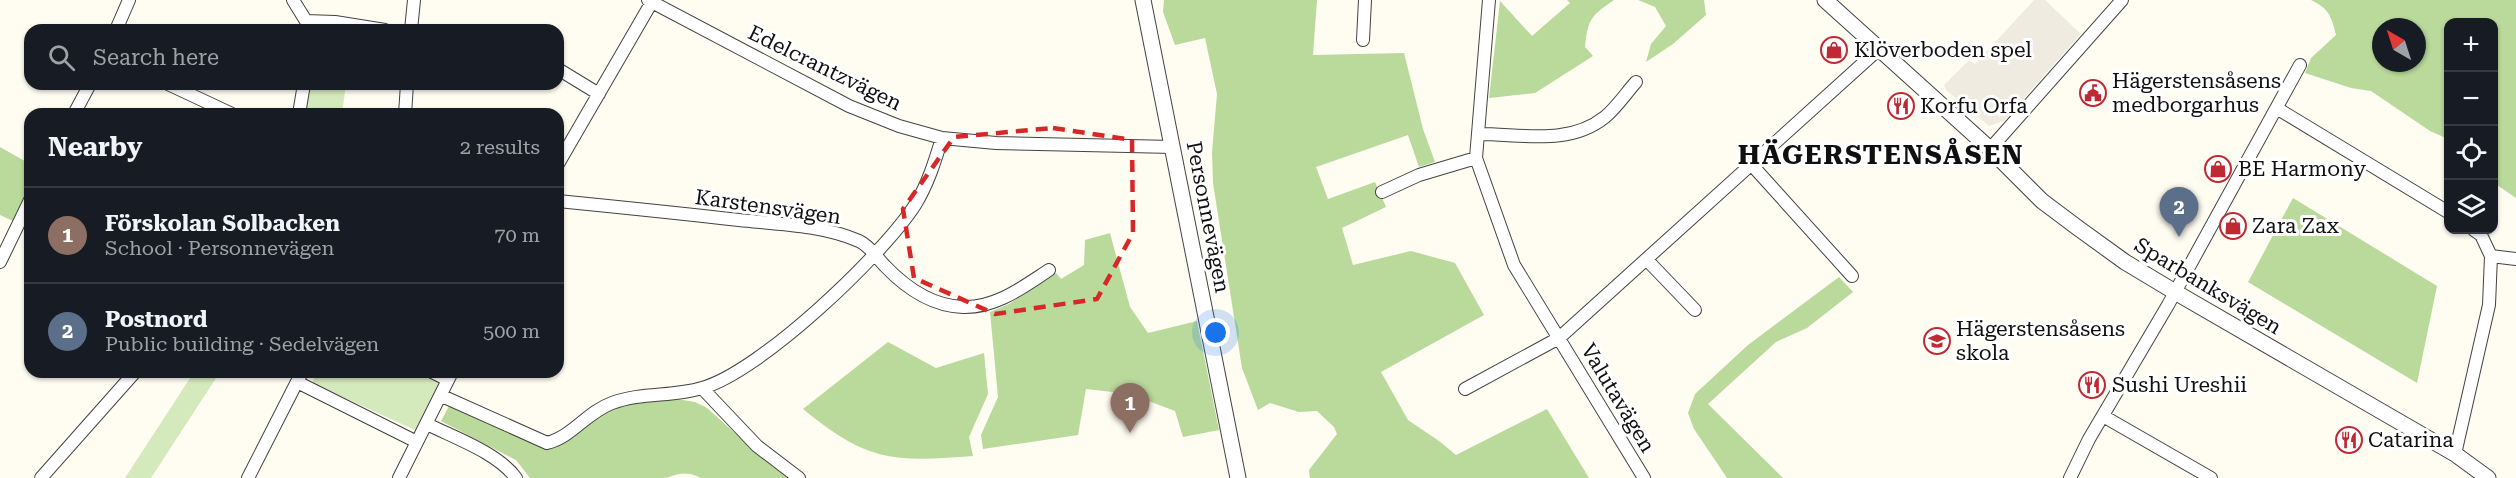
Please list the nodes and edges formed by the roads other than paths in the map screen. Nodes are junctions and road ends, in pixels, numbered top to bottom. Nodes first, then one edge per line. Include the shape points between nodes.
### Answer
1 (129, 0) edge
2 (293, 0) edge
3 (414, 0) edge
4 (1143, 0) edge
5 (1365, 0) edge
6 (1489, 0) edge
7 (1826, 0) edge
8 (2122, 0) edge
9 (651, 1) edge
10 (119, 24) edge
11 (306, 24) edge
12 (321, 24) edge
13 (348, 24) edge
14 (412, 24) edge
15 (1363, 40) dead end
16 (1880, 48) junction
17 (2300, 65) dead end
18 (564, 73) edge
19 (1636, 82) dead end
20 (87, 90) edge
21 (181, 90) edge
22 (303, 90) edge
23 (407, 90) edge
24 (598, 94) junction
25 (77, 108) edge
26 (219, 108) edge
27 (300, 108) edge
28 (405, 108) edge
29 (2277, 109) junction
30 (1479, 134) junction
31 (942, 138) junction
32 (1173, 147) junction
33 (1990, 149) junction
34 (564, 154) edge
35 (1476, 158) junction
36 (1751, 164) junction
37 (1382, 192) dead end
38 (564, 202) edge
39 (2444, 210) edge
40 (24, 212) edge
41 (2480, 234) edge
42 (875, 256) junction
43 (2491, 256) junction
44 (2516, 259) edge
45 (1647, 260) junction
46 (0, 262) edge
47 (1050, 270) dead end
48 (1852, 276) dead end
49 (2175, 292) junction
50 (1695, 310) dead end
51 (1559, 338) junction
52 (130, 378) edge
53 (298, 378) edge
54 (301, 378) edge
55 (449, 378) edge
56 (702, 388) junction
57 (1465, 389) dead end
58 (442, 396) junction
59 (2103, 416) junction
60 (427, 424) junction
61 (417, 442) junction
62 (2455, 454) junction
63 (41, 478) edge
64 (248, 478) edge
65 (399, 478) edge
66 (516, 478) edge
67 (799, 478) edge
68 (1238, 478) edge
69 (1644, 478) edge
70 (2070, 478) edge
71 (2211, 478) edge
72 (2488, 478) edge

1 - 10 street
2 - 11 street
3 - 14 street
4 - 32 street, Personnevägen
5 - 15 street
6 - 30 street, Valutavägen
7 - 16 street, Sparbanksvägen
8 - 33 street
9 - 24 street
9 - 31 street, Edelcrantzvägen via 849,106
12 - 13 street
16 - 33 street, Sparbanksvägen
16 - 36 street
17 - 29 street
18 - 24 street
19 - 30 street via 1607,116 1572,134 1549,138
20 - 25 street
21 - 26 street
22 - 27 street
23 - 28 street
24 - 34 street
29 - 39 street
29 - 49 street
30 - 35 street, Valutavägen
31 - 32 street, Edelcrantzvägen
31 - 42 street via 923,191
32 - 68 street, Personnevägen
33 - 49 street, Sparbanksvägen via 2042,201 2125,262
35 - 37 street via 1419,175
35 - 51 street, Valutavägen via 1515,265
36 - 45 street
36 - 48 street
38 - 42 street, Karstensvägen via 801,227 859,241
40 - 46 street
41 - 43 street
42 - 47 street, Karstensvägen via 921,295 956,306 985,306
42 - 56 street via 772,347 735,373
43 - 44 street
43 - 62 street via 2489,305
45 - 50 street
45 - 51 street
49 - 59 street
49 - 62 street, Sparbanksvägen
51 - 57 street, Valutavägen
51 - 69 street, Valutavägen
52 - 63 street
53 - 64 street
54 - 61 street
55 - 58 street
56 - 58 street via 646,394 612,403 598,408 556,441 547,443
56 - 67 street via 757,446
58 - 60 street
59 - 70 street
59 - 71 street
60 - 61 street
60 - 66 street via 497,459
61 - 65 street
62 - 72 street, Sparbanksvägen

